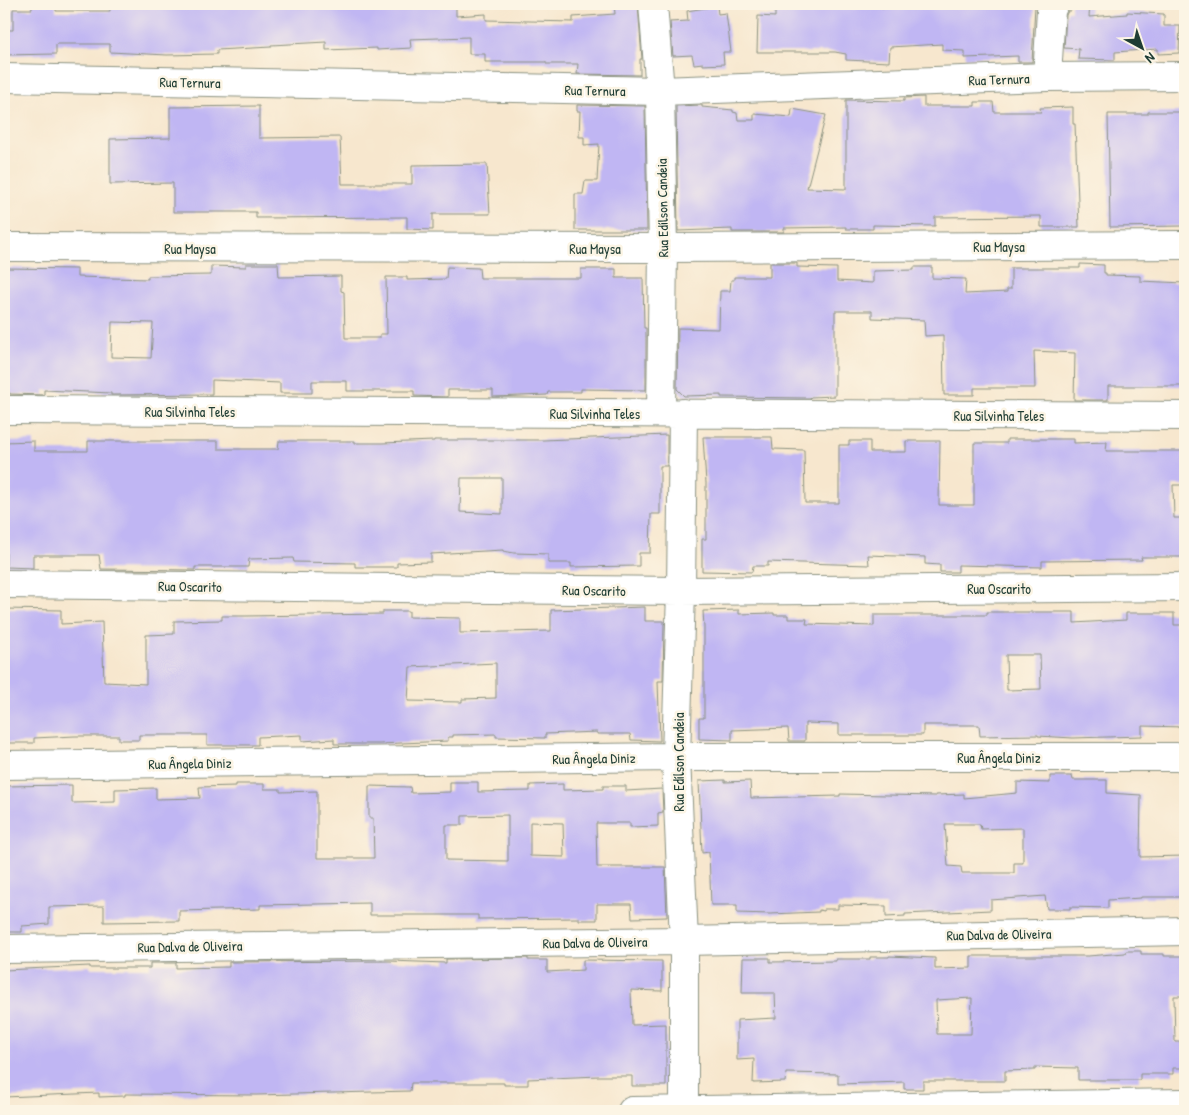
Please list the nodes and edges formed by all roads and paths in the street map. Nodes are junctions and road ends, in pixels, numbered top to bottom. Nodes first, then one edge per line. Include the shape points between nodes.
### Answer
1 (653, 4) edge
2 (1054, 4) edge
3 (1185, 76) edge
4 (1047, 77) junction
5 (4, 78) edge
6 (660, 91) junction
7 (1185, 245) edge
8 (4, 247) edge
9 (663, 248) junction
10 (4, 410) edge
11 (672, 413) junction
12 (1185, 416) edge
13 (4, 584) edge
14 (1185, 587) edge
15 (681, 591) junction
16 (676, 757) junction
17 (1185, 757) edge
18 (4, 765) edge
19 (1185, 931) edge
20 (684, 940) junction
21 (4, 949) edge
22 (1185, 1103) edge
23 (632, 1111) edge
24 (684, 1111) edge

1 - 6 street, Rua Edílson Candeia
2 - 4 street
3 - 4 street, Rua Ternura
4 - 6 street, Rua Ternura
5 - 6 street, Rua Ternura
6 - 9 street, Rua Edílson Candeia
7 - 9 street, Rua Maysa
8 - 9 street, Rua Maysa
9 - 11 street, Rua Edílson Candeia
10 - 11 street, Rua Silvinha Teles
11 - 12 street, Rua Silvinha Teles
11 - 15 street, Rua Edílson Candeia
13 - 15 street, Rua Oscarito
14 - 15 street, Rua Oscarito
15 - 16 street, Rua Edílson Candeia
16 - 17 street, Rua Ângela Diniz
16 - 18 street, Rua Ângela Diniz
16 - 20 street, Rua Edílson Candeia
19 - 20 street, Rua Dalva de Oliveira
20 - 21 street, Rua Dalva de Oliveira
20 - 24 street, Rua Edílson Candeia
22 - 24 street
23 - 24 street

